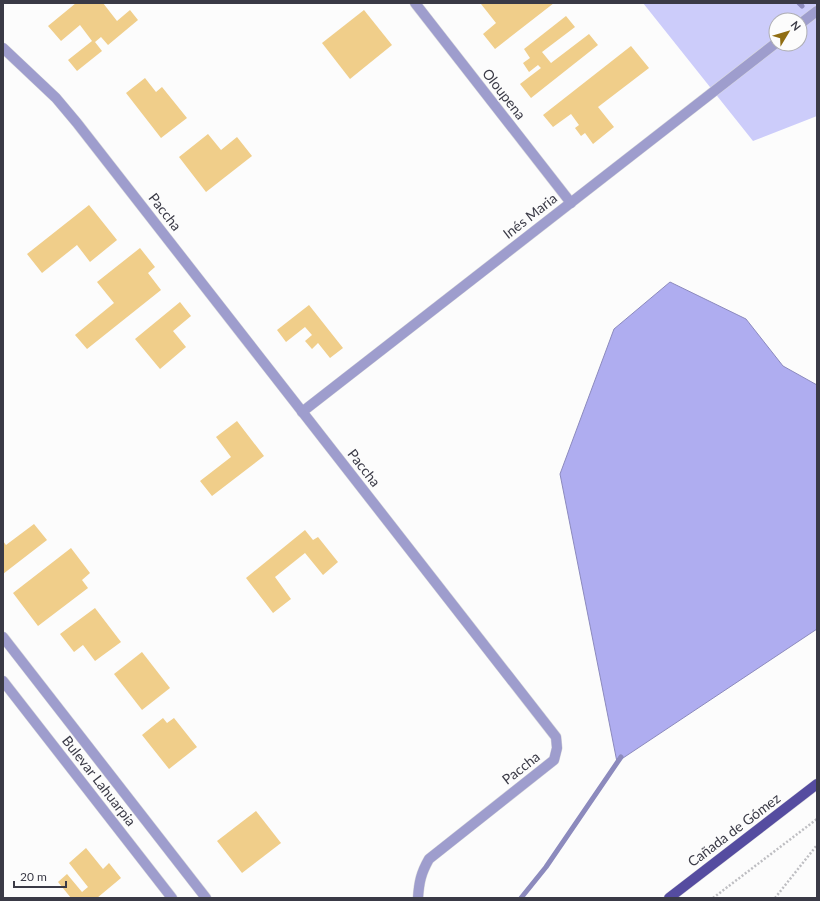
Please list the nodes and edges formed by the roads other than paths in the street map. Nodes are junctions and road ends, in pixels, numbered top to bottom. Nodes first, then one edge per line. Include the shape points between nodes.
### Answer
1 (415, 3) edge
2 (817, 11) edge
3 (808, 18) edge
4 (3, 48) edge
5 (768, 49) edge
6 (571, 203) junction
7 (302, 412) junction
8 (3, 637) edge
9 (3, 680) edge
10 (817, 784) edge
11 (172, 898) edge
12 (206, 898) edge
13 (418, 898) edge
14 (669, 898) edge

1 - 6 street, Oloupena
2 - 3 street
4 - 7 street, Paccha via 56,98 77,123
5 - 6 street, Inés Maria
6 - 7 street, Inés Maria
7 - 13 street, Paccha via 556,737 554,760 429,859 420,881
8 - 12 street
9 - 11 street, Bulevar Lahuarpia
10 - 14 main road, Cañada de Gómez

